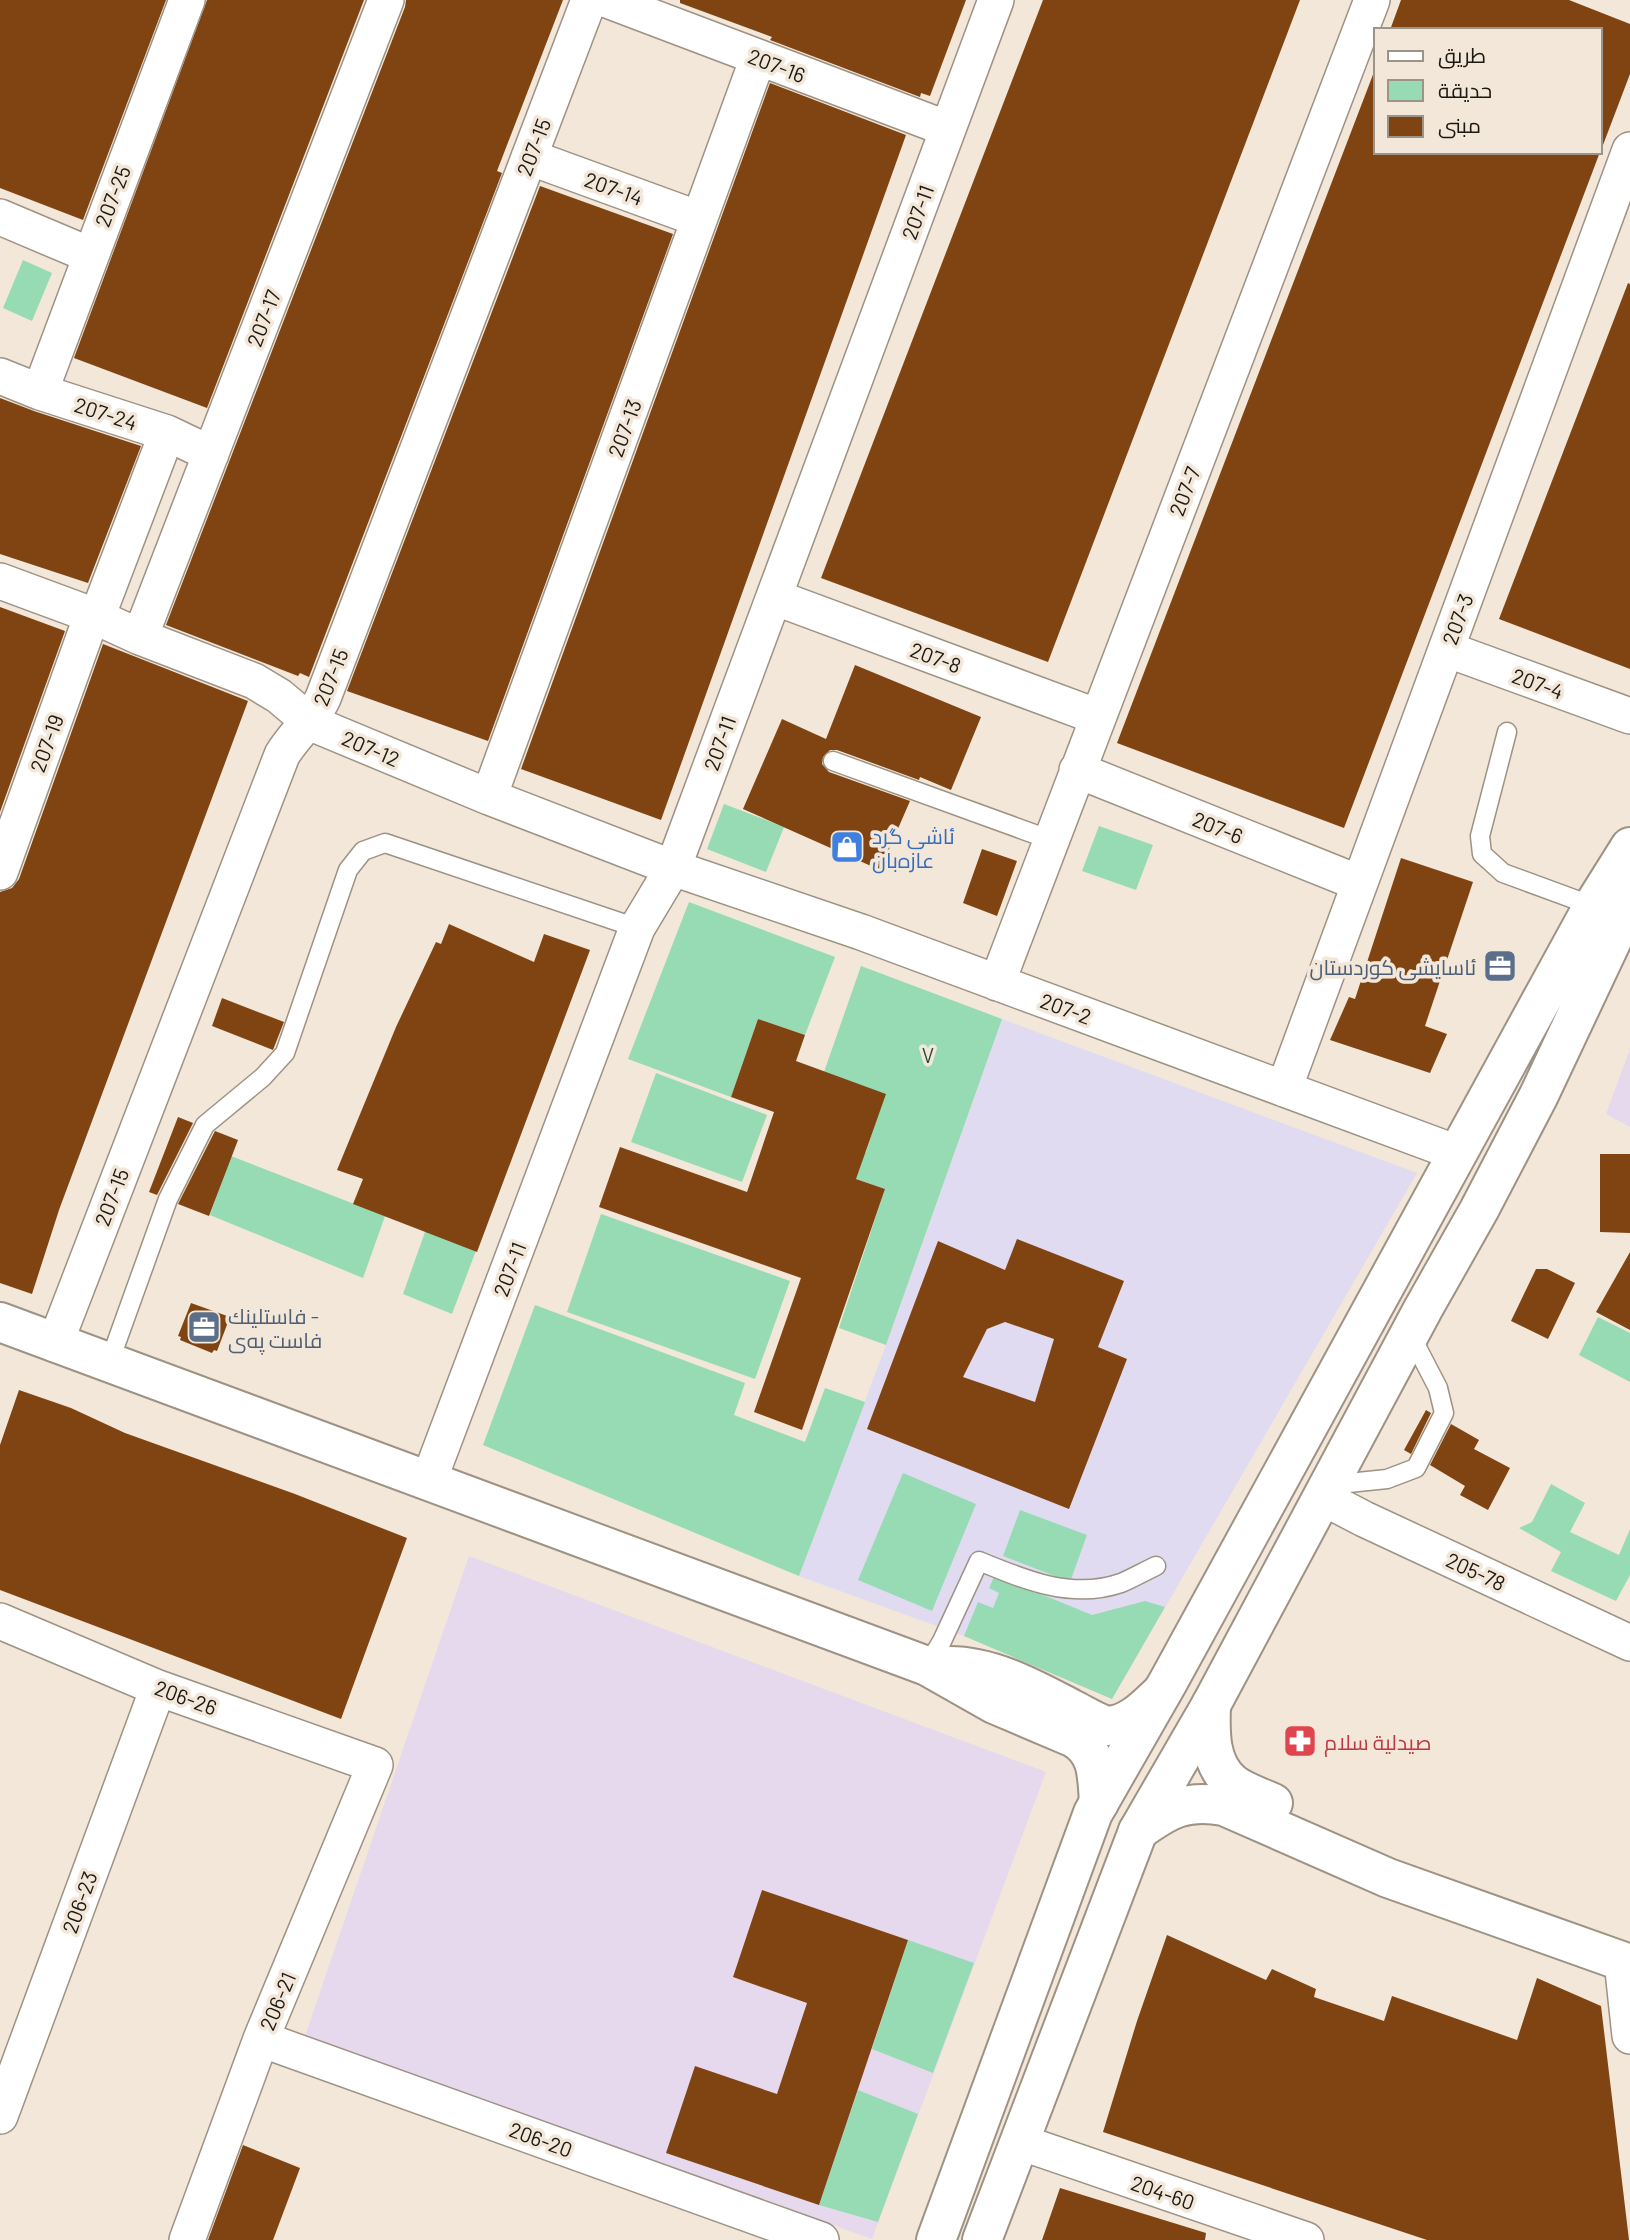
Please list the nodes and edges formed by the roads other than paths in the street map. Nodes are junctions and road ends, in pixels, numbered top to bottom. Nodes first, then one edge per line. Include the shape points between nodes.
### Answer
1 (187, 0) edge
2 (386, 0) edge
3 (589, 0) edge
4 (607, 0) edge
5 (996, 0) edge
6 (1372, 0) edge
7 (758, 58) junction
8 (948, 129) junction
9 (1630, 150) edge
10 (529, 157) junction
11 (0, 217) edge
12 (699, 219) junction
13 (90, 255) junction
14 (0, 376) edge
15 (40, 392) junction
16 (167, 433) junction
17 (211, 454) junction
18 (0, 581) edge
19 (774, 597) junction
20 (95, 616) junction
21 (140, 637) junction
22 (1446, 649) junction
23 (1098, 716) junction
24 (1630, 716) edge
25 (309, 721) junction
26 (1507, 732) dead end
27 (833, 761) dead end
28 (1077, 771) junction
29 (489, 797) junction
30 (1051, 839) junction
31 (1630, 847) edge
32 (673, 867) junction
33 (0, 872) edge
34 (1359, 883) junction
35 (1630, 902) edge
36 (1592, 906) junction
37 (637, 928) junction
38 (997, 983) junction
39 (1284, 1088) junction
40 (1457, 1153) junction
41 (2, 1330) edge
42 (1410, 1333) junction
43 (55, 1344) junction
44 (109, 1363) junction
45 (429, 1480) junction
46 (1325, 1491) junction
47 (1156, 1566) dead end
48 (0, 1621) edge
49 (1630, 1643) edge
50 (928, 1666) junction
51 (158, 1688) junction
52 (1162, 1692) junction
53 (1211, 1705) junction
54 (375, 1765) joint
55 (1099, 1803) junction
56 (1138, 1831) junction
57 (1416, 1886) junction
58 (1626, 1963) edge
59 (1630, 2036) edge
60 (261, 2039) junction
61 (0, 2116) edge
62 (1020, 2143) junction
63 (1298, 2239) edge
64 (187, 2240) edge
65 (821, 2240) edge
66 (936, 2240) edge
67 (982, 2240) edge

1 - 13 street, 207-25
2 - 17 street, 207-17
3 - 10 street, 207-15
4 - 7 street, 207-16
5 - 8 street, 207-11
6 - 23 street, 207-7
7 - 8 street, 207-16
7 - 12 street, 207-13
8 - 19 street, 207-11
9 - 22 street, 207-3
10 - 12 street, 207-14
10 - 25 street, 207-15 via 323,698
11 - 13 street
12 - 29 street, 207-13
13 - 15 street, 207-25
14 - 15 street, 207-24
15 - 16 street, 207-24
16 - 17 street, 207-24
16 - 20 street
17 - 21 street, 207-17
18 - 20 street, 207-12
19 - 23 street, 207-8
19 - 32 street, 207-11
20 - 21 street, 207-12
20 - 33 street, 207-19
21 - 25 street, 207-12 via 254,681
22 - 24 street, 207-4
22 - 34 street, 207-3
23 - 28 street, 207-7
25 - 29 street, 207-12
25 - 43 street, 207-15 via 282,755
26 - 36 lane via 1480,836 1482,854 1503,873
27 - 30 lane
28 - 30 street, 207-7
28 - 34 street, 207-6
29 - 32 street, 207-12
30 - 38 street, 207-7
31 - 36 main road
32 - 37 street, 207-11
32 - 38 street, 207-2
34 - 39 street, 207-3
35 - 42 main road via 1533,1106
36 - 40 main road
37 - 44 lane via 385,843 363,851 348,870 285,1053 205,1125 174,1187
37 - 45 street, 207-11
38 - 39 street, 207-2
39 - 40 street, 207-2
40 - 52 main road
41 - 43 main road
42 - 46 main road
42 - 46 lane via 1438,1388 1444,1413 1416,1468 1387,1479
43 - 44 main road
44 - 45 main road
45 - 50 main road
46 - 49 street, 205-78 via 1364,1519
46 - 53 main road
47 - 50 lane via 1120,1583 1076,1590 1031,1582 979,1561
48 - 51 street, 206-26
50 - 52 main road via 954,1665 1005,1678 1107,1726 1129,1721
50 - 55 main road via 971,1692 1087,1747 1097,1771
51 - 54 street, 206-26
51 - 61 street, 206-23
52 - 55 main road
53 - 56 main road
53 - 57 main road via 1216,1761 1234,1785 1376,1851
54 - 60 street, 206-21
55 - 66 main road
56 - 57 main road via 1183,1804 1209,1803
56 - 62 main road
57 - 58 main road
58 - 59 street
60 - 64 street, 206-21
60 - 65 street, 206-20
62 - 63 street, 204-60
62 - 67 main road

